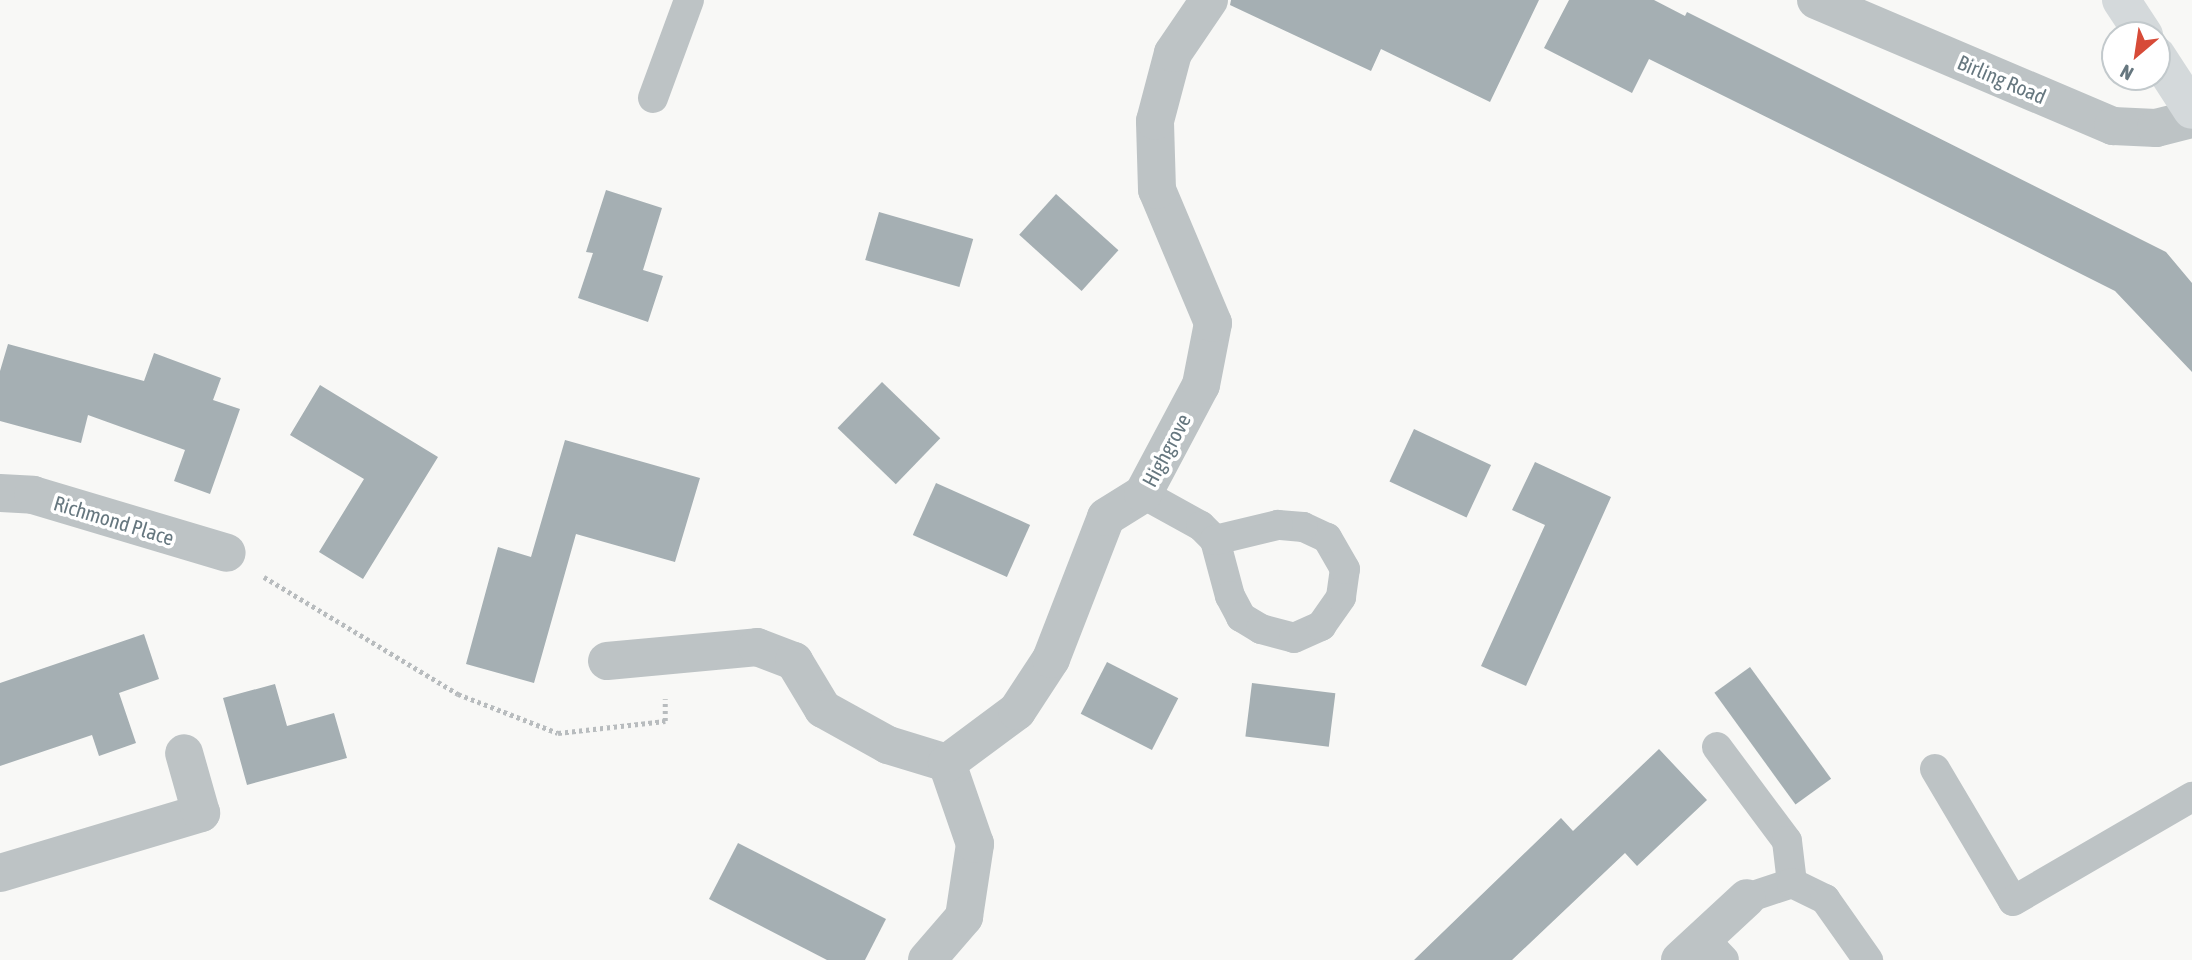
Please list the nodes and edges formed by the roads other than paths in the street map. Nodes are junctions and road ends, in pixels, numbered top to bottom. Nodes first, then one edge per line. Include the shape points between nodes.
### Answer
1 (689, 0) edge
2 (1209, 0) edge
3 (1816, 0) edge
4 (2121, 0) edge
5 (2135, 21) edge
6 (2171, 78) edge
7 (653, 98) dead end
8 (2192, 110) edge
9 (2192, 119) edge
10 (0, 493) edge
11 (1143, 494) junction
12 (1215, 540) junction
13 (227, 553) road end
14 (607, 661) dead end
15 (1717, 747) dead end
16 (184, 753) dead end
17 (947, 763) junction
18 (1935, 769) dead end
19 (2192, 797) edge
20 (0, 873) edge
21 (1792, 883) junction
22 (1746, 898) joint
23 (1702, 953) edge
24 (927, 960) edge
25 (1868, 960) edge

1 - 7 lane
2 - 11 street, Highgrove via 1173,53 1155,121 1157,190 1213,323 1201,385
3 - 9 street, Birling Road via 2113,126 2156,128
4 - 5 main road
6 - 8 main road
10 - 13 street, Richmond Place via 33,495
11 - 12 lane via 1201,526
11 - 17 street, Highgrove via 1106,517 1051,659 1017,711
12 - 12 lane via 1230,596 1241,617 1261,628 1294,638 1321,626 1341,597 1345,569 1327,538 1303,527 1278,525
14 - 17 street via 757,647 794,661 823,709 888,745
15 - 21 lane via 1787,841
16 - 20 street via 201,813
17 - 24 street via 975,844 964,918
18 - 19 lane via 2013,901
21 - 22 lane
21 - 25 lane via 1825,898
22 - 23 street

